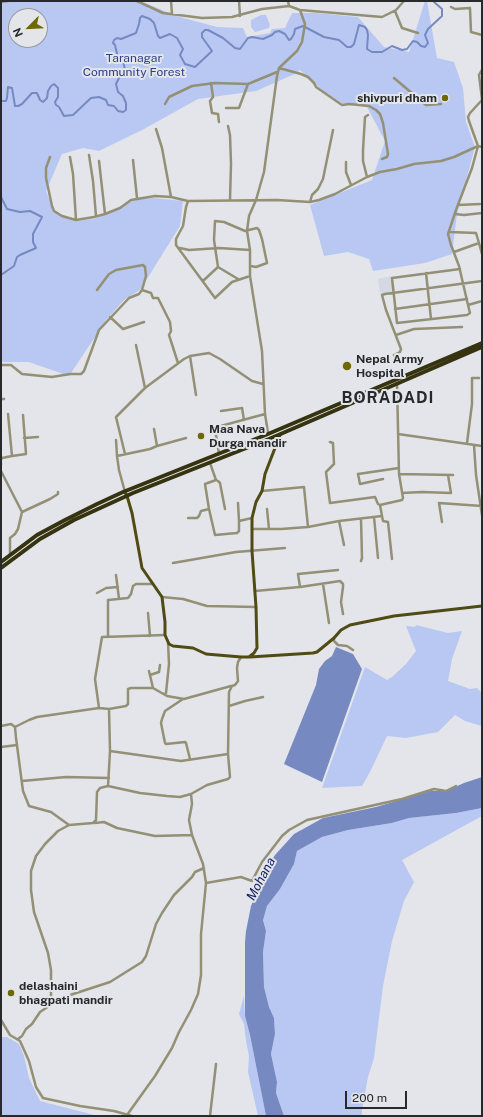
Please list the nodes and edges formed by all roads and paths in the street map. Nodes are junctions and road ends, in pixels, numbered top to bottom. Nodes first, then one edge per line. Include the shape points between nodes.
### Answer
1 (8, 1) edge
2 (137, 1) edge
3 (171, 1) edge
4 (239, 1) edge
5 (288, 1) edge
6 (404, 1) edge
7 (1, 2) edge
8 (289, 6) junction
9 (451, 7) dead end
10 (300, 10) junction
11 (395, 11) junction
12 (172, 14) junction
13 (240, 16) junction
14 (418, 34) dead end
15 (482, 35) edge
16 (278, 70) junction
17 (482, 70) edge
18 (394, 78) dead end
19 (211, 84) junction
20 (248, 84) junction
21 (482, 100) edge
22 (165, 104) dead end
23 (441, 104) dead end
24 (226, 108) dead end
25 (368, 115) dead end
26 (219, 122) dead end
27 (228, 126) dead end
28 (156, 129) dead end
29 (333, 130) dead end
30 (478, 146) junction
31 (482, 147) edge
32 (89, 155) dead end
33 (50, 157) dead end
34 (70, 157) dead end
35 (382, 159) dead end
36 (133, 160) dead end
37 (99, 161) dead end
38 (346, 162) dead end
39 (367, 177) junction
40 (351, 185) junction
41 (171, 197) junction
42 (137, 198) junction
43 (230, 200) junction
44 (256, 200) junction
45 (188, 201) junction
46 (310, 202) junction
47 (480, 204) dead end
48 (458, 205) junction
49 (482, 213) edge
50 (105, 214) junction
51 (455, 214) junction
52 (96, 216) junction
53 (76, 220) junction
54 (247, 231) junction
55 (450, 232) junction
56 (479, 243) junction
57 (178, 249) junction
58 (215, 249) junction
59 (250, 250) junction
60 (454, 252) junction
61 (482, 254) edge
62 (251, 266) junction
63 (218, 267) junction
64 (460, 269) junction
65 (426, 273) junction
66 (250, 276) junction
67 (238, 279) junction
68 (202, 280) junction
69 (482, 281) edge
70 (463, 284) junction
71 (428, 288) junction
72 (96, 290) dead end
73 (142, 290) junction
74 (394, 293) junction
75 (467, 299) junction
76 (482, 301) edge
77 (430, 304) junction
78 (468, 305) junction
79 (395, 309) junction
80 (110, 317) junction
81 (432, 319) junction
82 (144, 322) dead end
83 (462, 327) dead end
84 (396, 335) junction
85 (482, 343) edge
86 (136, 345) dead end
87 (482, 347) edge
88 (190, 356) junction
89 (396, 361) dead end
90 (178, 363) junction
91 (1, 366) edge
92 (479, 378) dead end
93 (397, 383) junction
94 (263, 384) junction
95 (145, 388) junction
96 (196, 395) dead end
97 (221, 411) dead end
98 (8, 414) dead end
99 (265, 414) junction
100 (23, 416) dead end
101 (244, 420) junction
102 (154, 429) dead end
103 (280, 433) junction
104 (268, 434) junction
105 (398, 434) junction
106 (38, 437) dead end
107 (24, 438) junction
108 (186, 438) dead end
109 (116, 440) dead end
110 (330, 442) dead end
111 (467, 443) junction
112 (474, 445) junction
113 (157, 446) junction
114 (482, 446) edge
115 (125, 454) junction
116 (219, 454) junction
117 (12, 456) junction
118 (117, 456) junction
119 (1, 460) edge
120 (210, 462) junction
121 (399, 468) junction
122 (1, 471) edge
123 (399, 474) junction
124 (448, 475) junction
125 (453, 475) dead end
126 (383, 479) dead end
127 (216, 480) junction
128 (262, 491) junction
129 (58, 492) dead end
130 (402, 493) junction
131 (126, 494) junction
132 (238, 503) dead end
133 (380, 505) junction
134 (481, 506) edge
135 (209, 509) junction
136 (225, 509) dead end
137 (267, 509) dead end
138 (22, 512) junction
139 (482, 515) edge
140 (382, 516) junction
141 (374, 517) junction
142 (188, 518) dead end
143 (252, 518) junction
144 (361, 518) junction
145 (239, 521) junction
146 (339, 521) junction
147 (442, 522) dead end
148 (308, 527) junction
149 (252, 529) junction
150 (269, 529) junction
151 (344, 545) dead end
152 (285, 548) dead end
153 (252, 551) junction
154 (10, 554) junction
155 (378, 558) dead end
156 (392, 559) dead end
157 (361, 561) dead end
158 (1, 562) edge
159 (173, 563) dead end
160 (1, 568) edge
161 (338, 570) dead end
162 (116, 575) dead end
163 (154, 584) junction
164 (323, 584) junction
165 (118, 587) junction
166 (300, 587) junction
167 (255, 591) junction
168 (97, 593) dead end
169 (162, 597) junction
170 (119, 599) junction
171 (482, 606) edge
172 (256, 607) junction
173 (148, 613) dead end
174 (343, 614) dead end
175 (329, 623) dead end
176 (165, 635) junction
177 (150, 636) junction
178 (108, 637) junction
179 (334, 638) junction
180 (168, 642) junction
181 (353, 650) dead end
182 (249, 656) junction
183 (241, 658) junction
184 (160, 665) dead end
185 (148, 671) dead end
186 (150, 675) junction
187 (232, 686) junction
188 (153, 688) junction
189 (164, 694) junction
190 (263, 697) dead end
191 (184, 699) junction
192 (229, 706) junction
193 (99, 708) junction
194 (109, 709) junction
195 (1, 726) edge
196 (15, 727) junction
197 (17, 745) junction
198 (1, 747) edge
199 (110, 750) junction
200 (228, 754) junction
201 (190, 759) junction
202 (109, 778) junction
203 (22, 781) junction
204 (108, 786) junction
205 (456, 786) dead end
206 (192, 794) junction
207 (93, 823) junction
208 (69, 825) junction
209 (192, 835) junction
210 (204, 868) junction
211 (206, 883) junction
212 (51, 999) junction
213 (1, 1020) edge
214 (18, 1039) junction
215 (216, 1064) dead end
216 (126, 1115) junction
217 (132, 1116) edge
218 (210, 1116) edge

1 - 7 street
2 - 12 street
3 - 12 street
4 - 13 street
5 - 8 street
6 - 11 street
8 - 10 street
8 - 13 street via 262,9
9 - 15 street via 470,8 471,32
10 - 11 street via 382,17
10 - 16 street via 305,24 302,42 297,51
11 - 14 street via 402,28
12 - 13 street via 202,18
16 - 20 street
16 - 35 street via 308,77 316,87 342,105 369,106 376,110 383,124 388,154
16 - 44 street via 264,172
17 - 21 street via 479,75
18 - 23 street via 426,105
19 - 20 street
19 - 22 street via 192,86 178,92 169,97
19 - 26 street via 212,113 218,114
20 - 24 street via 239,108
21 - 30 street via 468,117
25 - 39 street via 365,117 363,150
27 - 43 street
28 - 41 street
29 - 46 street via 323,179
30 - 31 street
30 - 39 street via 441,161 414,164
30 - 48 street
32 - 52 street
33 - 53 street via 46,178 54,211
34 - 53 street
36 - 42 street
37 - 50 street
38 - 40 street via 346,172
39 - 40 street
40 - 46 street
41 - 42 street
41 - 45 street
42 - 50 street
43 - 44 street
43 - 45 street
44 - 46 street
44 - 54 street via 249,216
45 - 57 street via 183,226 176,239
47 - 48 street
48 - 51 street
49 - 51 street
50 - 52 street
51 - 55 street
52 - 53 street
54 - 58 street via 215,221
54 - 59 street
54 - 62 street via 257,228 259,230 266,263
55 - 56 street via 474,232
55 - 60 street
56 - 60 street
56 - 61 street
57 - 58 street
57 - 68 street
58 - 59 street
58 - 63 street
59 - 62 street
60 - 64 street
62 - 66 street
63 - 67 street
63 - 68 street
64 - 65 street
64 - 70 street
65 - 71 street
65 - 74 street via 393,277
66 - 67 street
66 - 94 street via 262,351
67 - 68 street via 215,298
69 - 70 street
70 - 71 street
70 - 75 street
71 - 74 street
71 - 77 street
72 - 73 street via 109,274 116,270 143,265 146,276
73 - 80 street via 129,298
73 - 90 street via 158,298 170,322 169,335
74 - 79 street
74 - 84 street via 382,295
75 - 77 street
75 - 78 street
76 - 78 street
77 - 79 street
77 - 81 street
78 - 81 street via 469,315
79 - 81 street via 398,324
80 - 82 street via 123,330
80 - 91 street via 99,330 87,365 80,374 38,376 22,374 11,365
83 - 84 street via 414,329
84 - 89 street via 401,349 394,355
85 - 104 highway
86 - 95 street
87 - 93 highway
88 - 90 street
88 - 94 street via 209,353 252,381
88 - 96 street
90 - 95 street
92 - 111 street via 472,378
93 - 103 highway
93 - 105 street
94 - 99 street
95 - 115 street via 116,417
97 - 101 street via 242,408
98 - 117 street
99 - 101 street
99 - 104 street
100 - 107 street
101 - 116 street via 215,429
102 - 113 street
103 - 120 highway
103 - 128 main road via 265,474
104 - 116 highway
105 - 111 street
105 - 121 street
106 - 107 street
107 - 117 street via 26,454
108 - 113 street
109 - 118 street
110 - 133 street via 333,443 334,464 326,472 330,503 375,497
111 - 112 street
112 - 114 street
112 - 134 street
113 - 115 street
115 - 118 street
116 - 131 highway
117 - 119 street
118 - 131 street via 118,470
120 - 127 street
120 - 131 highway
121 - 123 street
121 - 126 street via 358,474 360,484
122 - 138 street
123 - 124 street
123 - 130 street
124 - 125 street
124 - 130 street via 451,493
127 - 135 street via 205,484
127 - 136 street via 220,483
128 - 143 main road
128 - 148 street via 304,486
129 - 138 street via 50,499
130 - 133 street via 402,500
131 - 154 highway via 65,520
131 - 160 highway via 40,539
131 - 163 main road via 142,568
132 - 145 street
133 - 140 street
134 - 139 street
134 - 147 street via 439,503
135 - 142 street via 201,511 197,518
135 - 145 street via 216,535 238,533
137 - 150 street
138 - 154 street via 18,529 10,538
140 - 141 street
140 - 156 street via 383,521 388,522
141 - 144 street
141 - 155 street
143 - 145 street
143 - 149 main road
144 - 146 street
144 - 157 street
146 - 148 street
146 - 151 street
148 - 150 street
149 - 150 street
149 - 153 main road
152 - 153 street
153 - 159 street
153 - 167 main road
154 - 158 highway
161 - 166 street via 298,574
162 - 165 street
163 - 169 main road
163 - 170 street via 136,584 128,598
164 - 166 street
164 - 174 street via 343,584
164 - 175 street
165 - 168 street via 106,588
165 - 170 street
166 - 167 street
167 - 172 main road
169 - 172 street via 183,599 207,606
169 - 176 main road
170 - 178 street via 108,600
171 - 179 main road via 367,621 345,627
172 - 182 main road via 257,648
173 - 177 street
176 - 177 street
176 - 180 main road
177 - 178 street
178 - 193 street via 102,637 97,668
179 - 181 street via 338,645
179 - 182 main road via 313,653
180 - 183 main road via 206,654
180 - 189 street via 169,664
182 - 183 main road
183 - 187 street via 238,662 238,681
184 - 186 street via 159,672
185 - 186 street
186 - 188 street
187 - 191 street
187 - 192 street via 229,692
188 - 189 street
188 - 194 street via 128,689 128,704
189 - 191 street
190 - 192 street
191 - 201 street via 165,711 161,723 165,743 185,742
192 - 200 street
193 - 194 street
193 - 196 street via 37,717
194 - 199 street
195 - 196 street via 11,724
196 - 197 street
197 - 198 street
197 - 203 street
199 - 201 street via 171,760
199 - 202 street
200 - 201 street
200 - 206 street via 230,777 207,785
202 - 203 street via 66,777
202 - 204 street
203 - 208 street via 29,806 51,812
204 - 206 street via 167,796 180,797
204 - 207 street via 100,788 97,792 96,820
205 - 211 street via 446,791 434,790 307,820 282,836 262,862 252,881 241,877
206 - 209 street via 189,820
207 - 208 street
207 - 209 street via 104,822 123,830 155,836
208 - 212 street via 58,831 45,844 36,856 31,871 34,912 51,970
209 - 210 street
210 - 211 street
210 - 212 street via 195,872 162,913 142,962 104,984
211 - 216 street via 198,994 172,1048
212 - 214 street via 49,1006 40,1012
213 - 214 street via 10,1035
214 - 216 street via 29,1061 36,1087 44,1098
215 - 218 street
216 - 217 street

